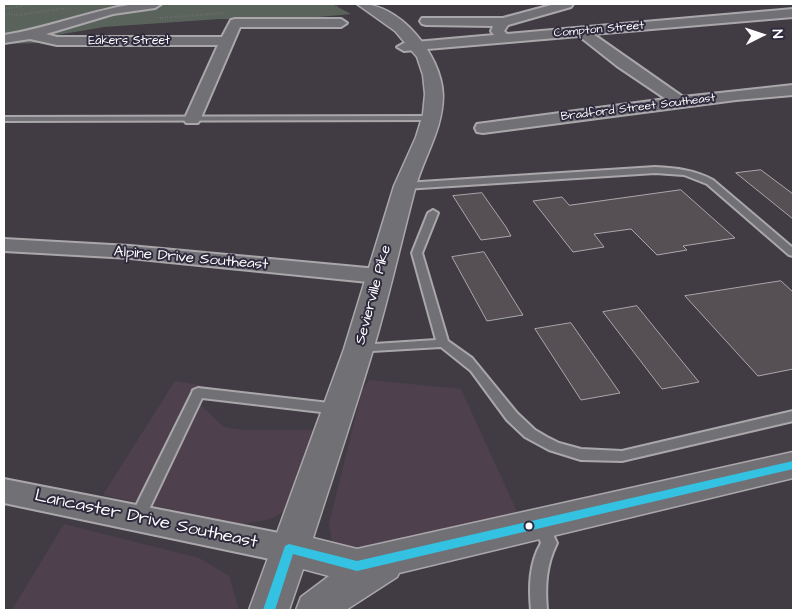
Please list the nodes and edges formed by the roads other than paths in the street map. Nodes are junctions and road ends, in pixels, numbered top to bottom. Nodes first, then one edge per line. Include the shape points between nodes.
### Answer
1 (155, 4) edge
2 (364, 4) edge
3 (567, 4) edge
4 (343, 7) edge
5 (793, 14) edge
6 (426, 21) dead end
7 (504, 22) junction
8 (341, 23) dead end
9 (582, 32) junction
10 (30, 35) junction
11 (503, 38) junction
12 (4, 39) edge
13 (228, 41) junction
14 (412, 47) junction
15 (793, 90) edge
16 (680, 102) junction
17 (423, 118) junction
18 (4, 120) edge
19 (192, 120) junction
20 (483, 128) dead end
21 (408, 176) junction
22 (433, 213) dead end
23 (4, 245) edge
24 (793, 253) edge
25 (378, 276) junction
26 (444, 343) junction
27 (359, 349) junction
28 (338, 409) junction
29 (793, 416) edge
30 (793, 464) edge
31 (4, 491) edge
32 (138, 518) junction
33 (541, 524) junction
34 (289, 549) junction
35 (398, 556) junction
36 (269, 610) edge
37 (316, 610) edge
38 (538, 610) edge

1 - 10 street via 103,13
2 - 14 street, Sevierville Pike via 398,24
3 - 7 street
4 - 14 street, Sevierville Pike via 380,22
5 - 9 street, Compton Street
6 - 7 street
7 - 11 street via 497,32
8 - 13 street via 234,18
9 - 11 street, Compton Street
9 - 16 street
10 - 12 street
10 - 13 street, Eakers Street via 56,42
11 - 14 street, Compton Street
13 - 19 street
14 - 17 street, Sevierville Pike via 432,77 434,91
15 - 16 street, Bradford Street Southeast
16 - 20 street, Bradford Street Southeast
17 - 19 lane
17 - 21 street, Sevierville Pike via 426,138
18 - 19 lane
21 - 24 lane via 687,172 710,182
21 - 25 street, Sevierville Pike
22 - 26 lane via 417,253
23 - 25 street, Alpine Drive Southeast via 130,252
25 - 27 street, Sevierville Pike
26 - 27 lane
26 - 29 lane via 468,362 519,423 538,439 558,449 580,454 603,458 622,456
27 - 28 street, Sevierville Pike
28 - 32 lane via 198,393
28 - 34 street, Sevierville Pike
30 - 33 street
31 - 32 street, Lancaster Drive Southeast
32 - 34 street, Lancaster Drive Southeast
33 - 35 street
33 - 38 lane via 549,543 541,556 537,582
34 - 35 street via 357,566
34 - 36 street, Sevierville Pike
35 - 37 street via 349,584

